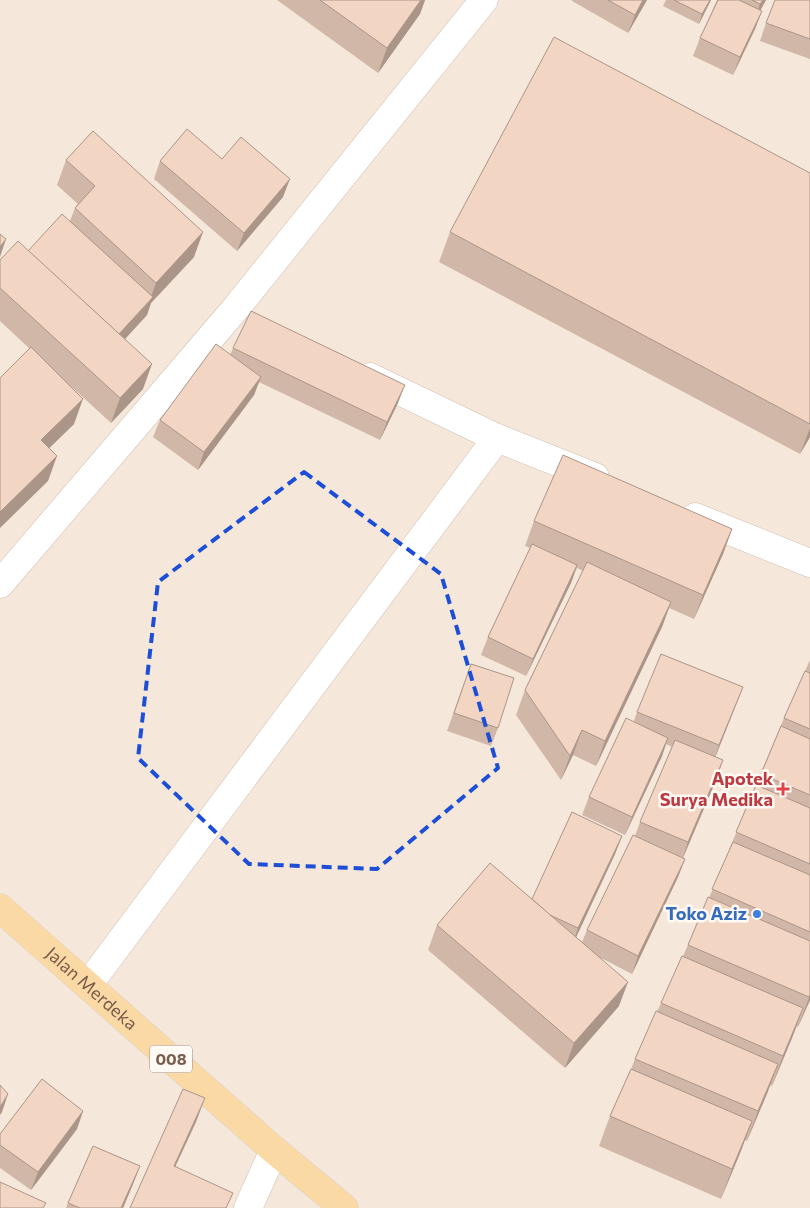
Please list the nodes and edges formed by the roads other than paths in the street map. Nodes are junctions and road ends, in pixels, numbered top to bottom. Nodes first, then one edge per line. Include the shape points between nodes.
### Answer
1 (484, 0) edge
2 (345, 365) edge
3 (497, 438) junction
4 (617, 486) edge
5 (672, 508) edge
6 (810, 563) edge
7 (0, 584) edge
8 (0, 908) edge
9 (88, 986) junction
10 (274, 1150) junction
11 (248, 1208) edge
12 (344, 1208) edge

1 - 7 street via 248,315
2 - 3 street
3 - 4 street
3 - 9 street
5 - 6 street
8 - 9 main road, Jalan Merdeka / 008
9 - 10 main road, Jalan Merdeka / 008
10 - 11 street
10 - 12 main road, Jalan Merdeka / 008

